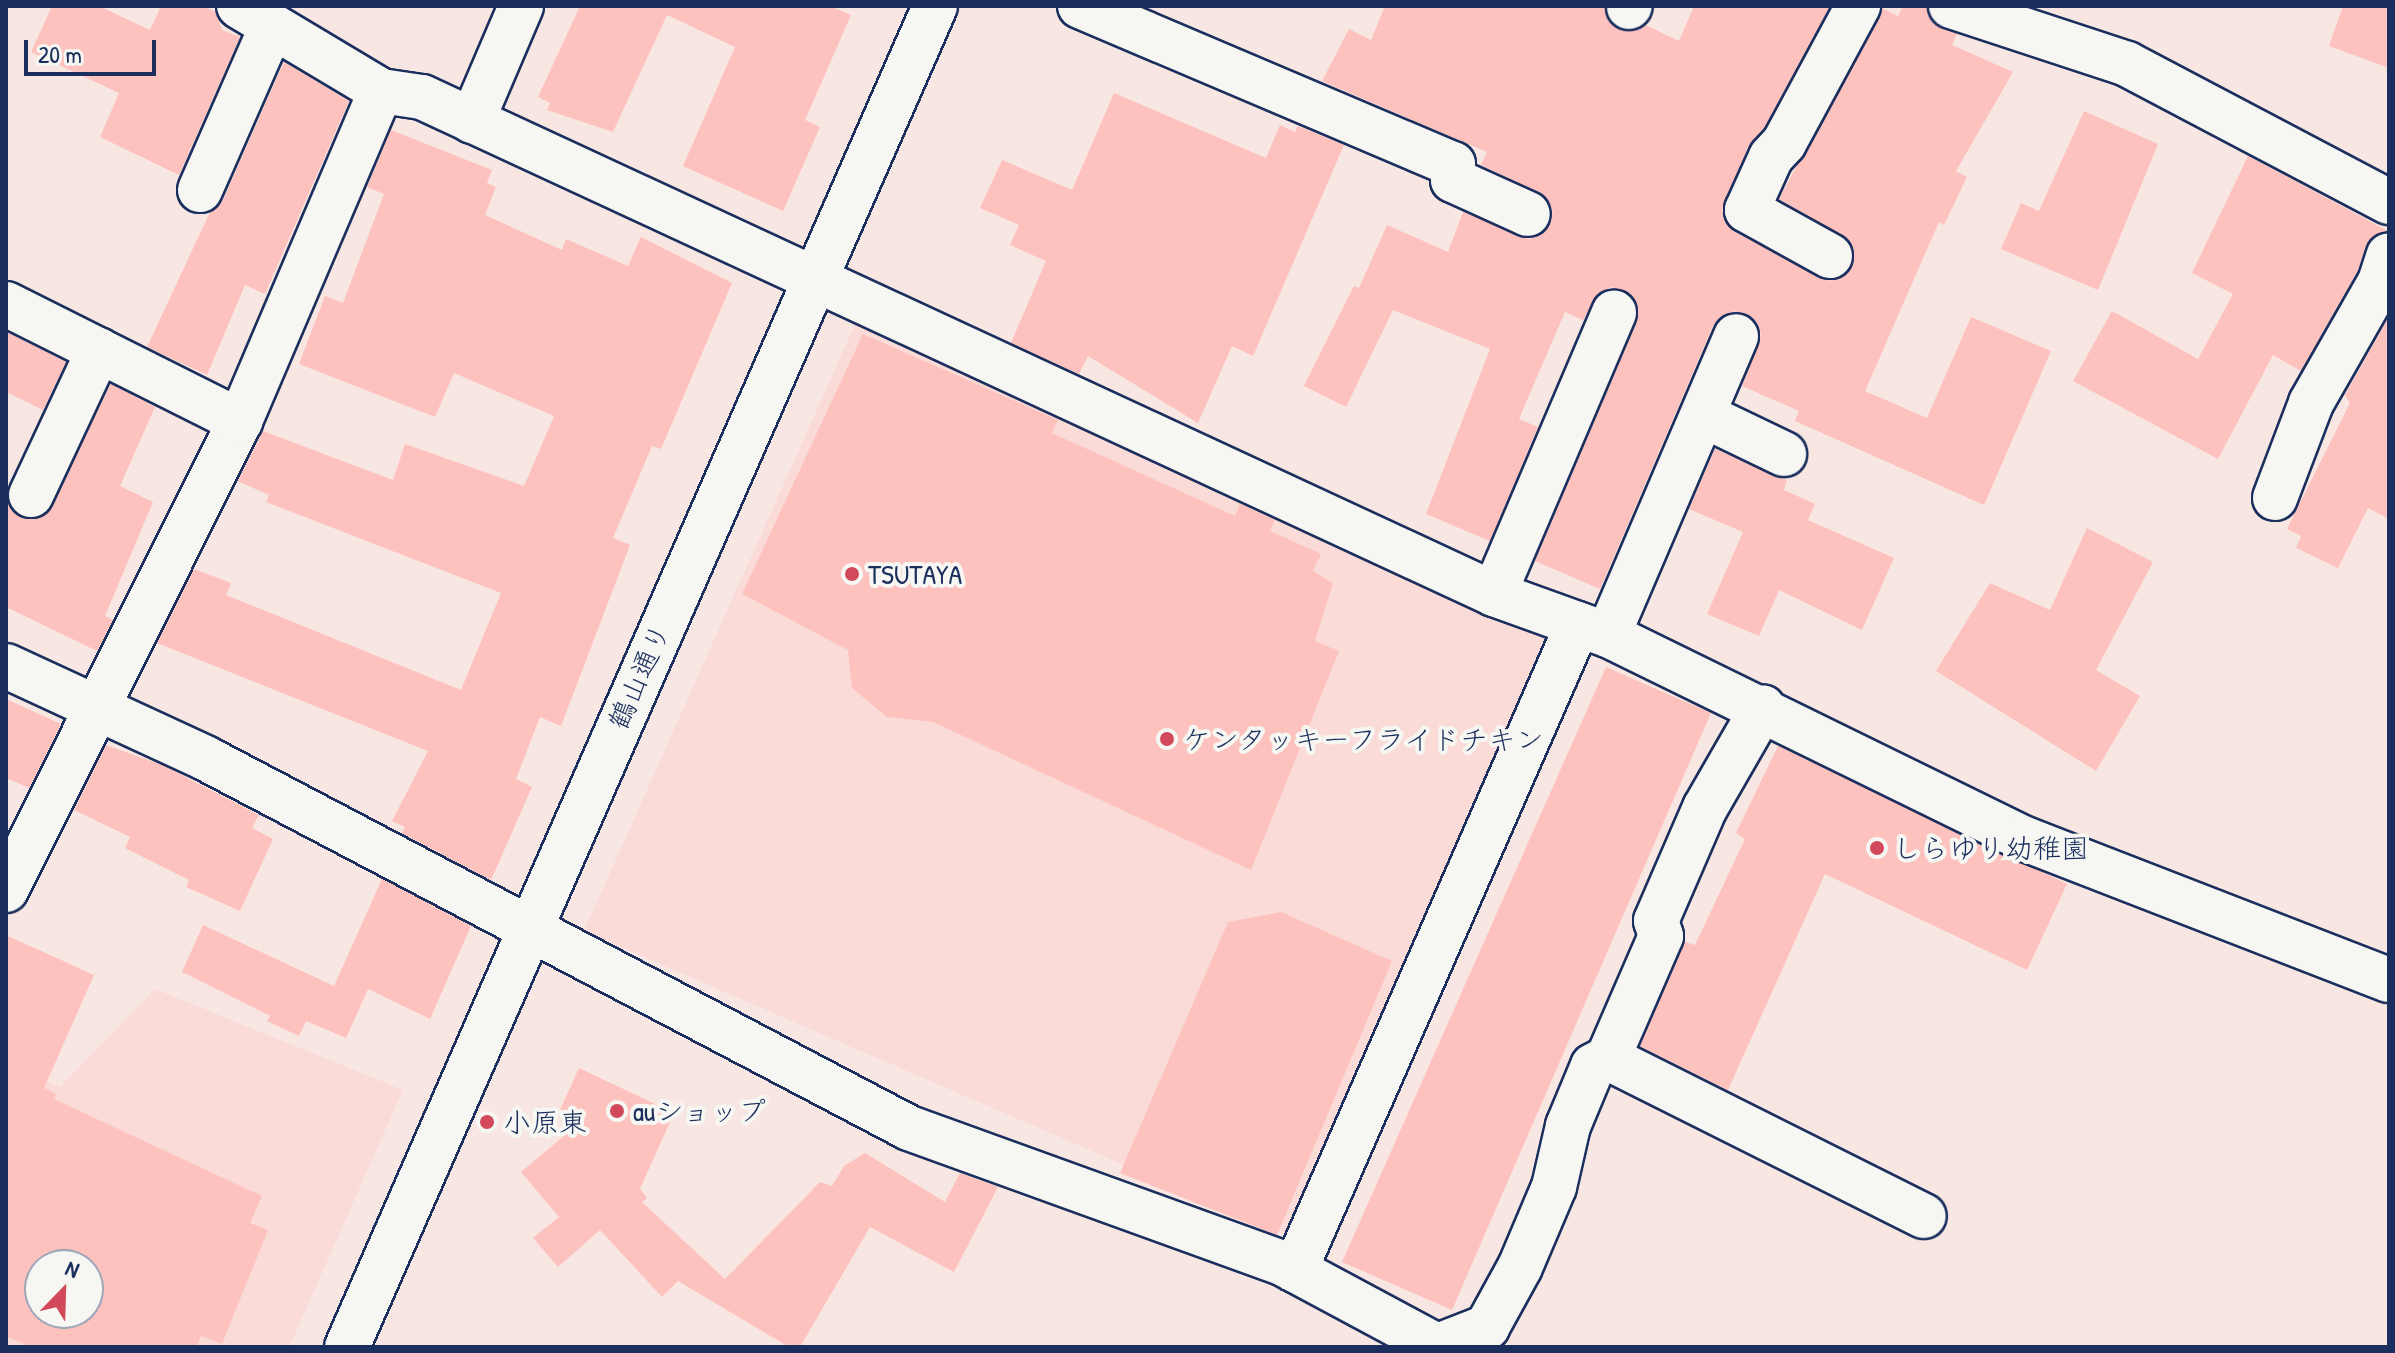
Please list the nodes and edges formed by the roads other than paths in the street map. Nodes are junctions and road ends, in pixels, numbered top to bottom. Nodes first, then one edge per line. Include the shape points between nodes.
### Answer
1 (521, 6) edge
2 (935, 6) edge
3 (1080, 6) edge
4 (1858, 6) edge
5 (1951, 6) edge
6 (256, 16) edge
7 (381, 91) junction
8 (472, 121) junction
9 (200, 190) dead end
10 (2389, 202) edge
11 (1528, 214) dead end
12 (2389, 255) edge
13 (1830, 256) dead end
14 (813, 278) junction
15 (6, 304) edge
16 (1614, 312) dead end
17 (1736, 336) dead end
18 (99, 350) junction
19 (1703, 415) junction
20 (240, 421) junction
21 (1784, 454) dead end
22 (31, 495) dead end
23 (2275, 498) dead end
24 (1494, 594) junction
25 (1593, 630) junction
26 (6, 666) edge
27 (1763, 707) junction
28 (98, 708) junction
29 (6, 890) edge
30 (530, 927) junction
31 (2389, 980) edge
32 (1608, 1058) junction
33 (1924, 1216) dead end
34 (1295, 1270) junction
35 (347, 1347) edge
36 (1439, 1347) edge

1 - 8 street
2 - 14 street, 鶴山通り
3 - 11 street via 1453,164 1453,180
4 - 13 street via 1784,143 1771,157 1747,210
5 - 10 street via 2127,64
6 - 7 street
6 - 9 street
7 - 8 street via 422,97
7 - 20 street
8 - 14 street
12 - 23 street via 2380,282 2311,403
14 - 24 street
14 - 30 street, 鶴山通り
15 - 18 street
16 - 24 street
17 - 19 street
18 - 20 street
18 - 22 street
19 - 21 street
19 - 25 street
20 - 28 street
24 - 25 street
25 - 27 street
25 - 34 street
26 - 28 street
27 - 31 street via 2025,839
27 - 32 street via 1705,808 1656,921 1661,936
28 - 29 street
28 - 30 street
30 - 34 street via 909,1128 1218,1237
30 - 35 street, 鶴山通り
32 - 33 street
32 - 36 street via 1593,1066 1568,1126 1554,1187 1487,1327
34 - 36 street

